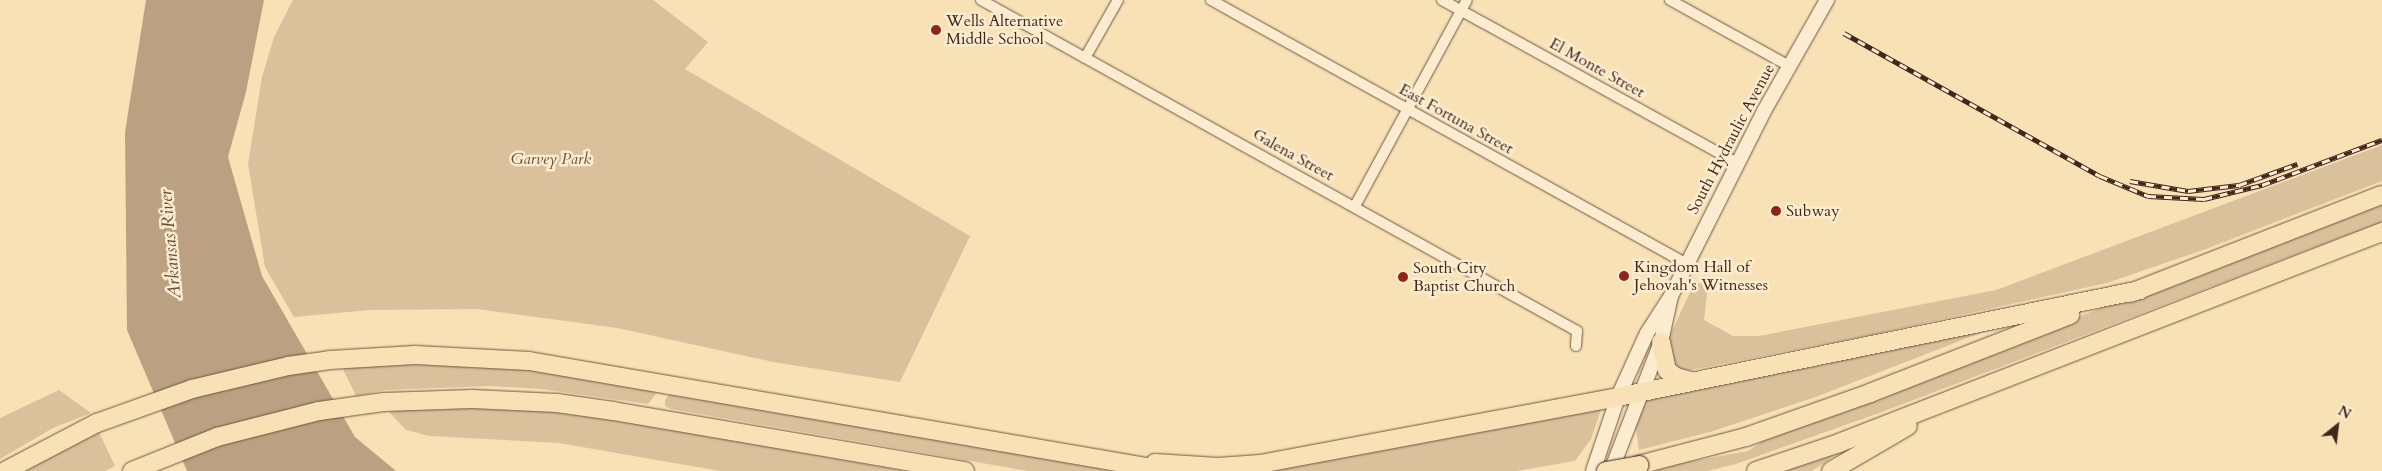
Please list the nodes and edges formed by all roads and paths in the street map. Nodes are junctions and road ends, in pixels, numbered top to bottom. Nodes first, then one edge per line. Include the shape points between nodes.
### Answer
1 (981, 0) edge
2 (1118, 0) edge
3 (1211, 0) edge
4 (1442, 0) edge
5 (1467, 0) edge
6 (1670, 0) edge
7 (1827, 0) edge
8 (1461, 11) junction
9 (1085, 58) junction
10 (1789, 66) junction
11 (1408, 109) junction
12 (1737, 163) junction
13 (2382, 195) edge
14 (1354, 206) junction
15 (2382, 232) edge
16 (1687, 264) junction
17 (2140, 290) junction
18 (1671, 296) junction
19 (1661, 342) junction
20 (1576, 346) dead end
21 (1691, 382) junction
22 (1970, 392) junction
23 (1640, 393) junction
24 (1618, 397) junction
25 (1083, 457) junction
26 (6, 471) edge
27 (132, 471) edge
28 (965, 471) edge
29 (1169, 471) edge
30 (1593, 471) edge
31 (1606, 471) edge
32 (1611, 471) edge
33 (1756, 471) edge
34 (1830, 471) edge

1 - 9 street, Galena Street
2 - 9 street
3 - 11 street, East Fortuna Street
4 - 8 street, El Monte Street
5 - 8 street
6 - 10 street
7 - 10 street, South Hydraulic Avenue
8 - 11 street
8 - 12 street, El Monte Street
9 - 14 street, Galena Street
10 - 12 street, South Hydraulic Avenue
11 - 14 street
11 - 16 street, East Fortuna Street
12 - 16 street, South Hydraulic Avenue
13 - 17 highway
14 - 20 street, Galena Street via 1577,331
15 - 22 highway
16 - 18 street, South Hydraulic Avenue
17 - 21 highway
17 - 31 highway, bridge via 1746,437
18 - 19 street, South Hydraulic Avenue
18 - 24 street, South Hydraulic Avenue via 1657,313
19 - 21 highway via 1667,370
19 - 23 street, South Hydraulic Avenue
21 - 23 highway
22 - 33 highway
22 - 34 highway
23 - 24 highway
23 - 32 street, South Hydraulic Avenue
24 - 25 highway via 1260,464 1218,467
24 - 30 street, South Hydraulic Avenue
25 - 26 highway via 529,361 486,357 371,357 330,360 240,375 145,404 97,424
25 - 29 highway
27 - 28 highway via 217,437 267,423 384,402 472,398 557,403

